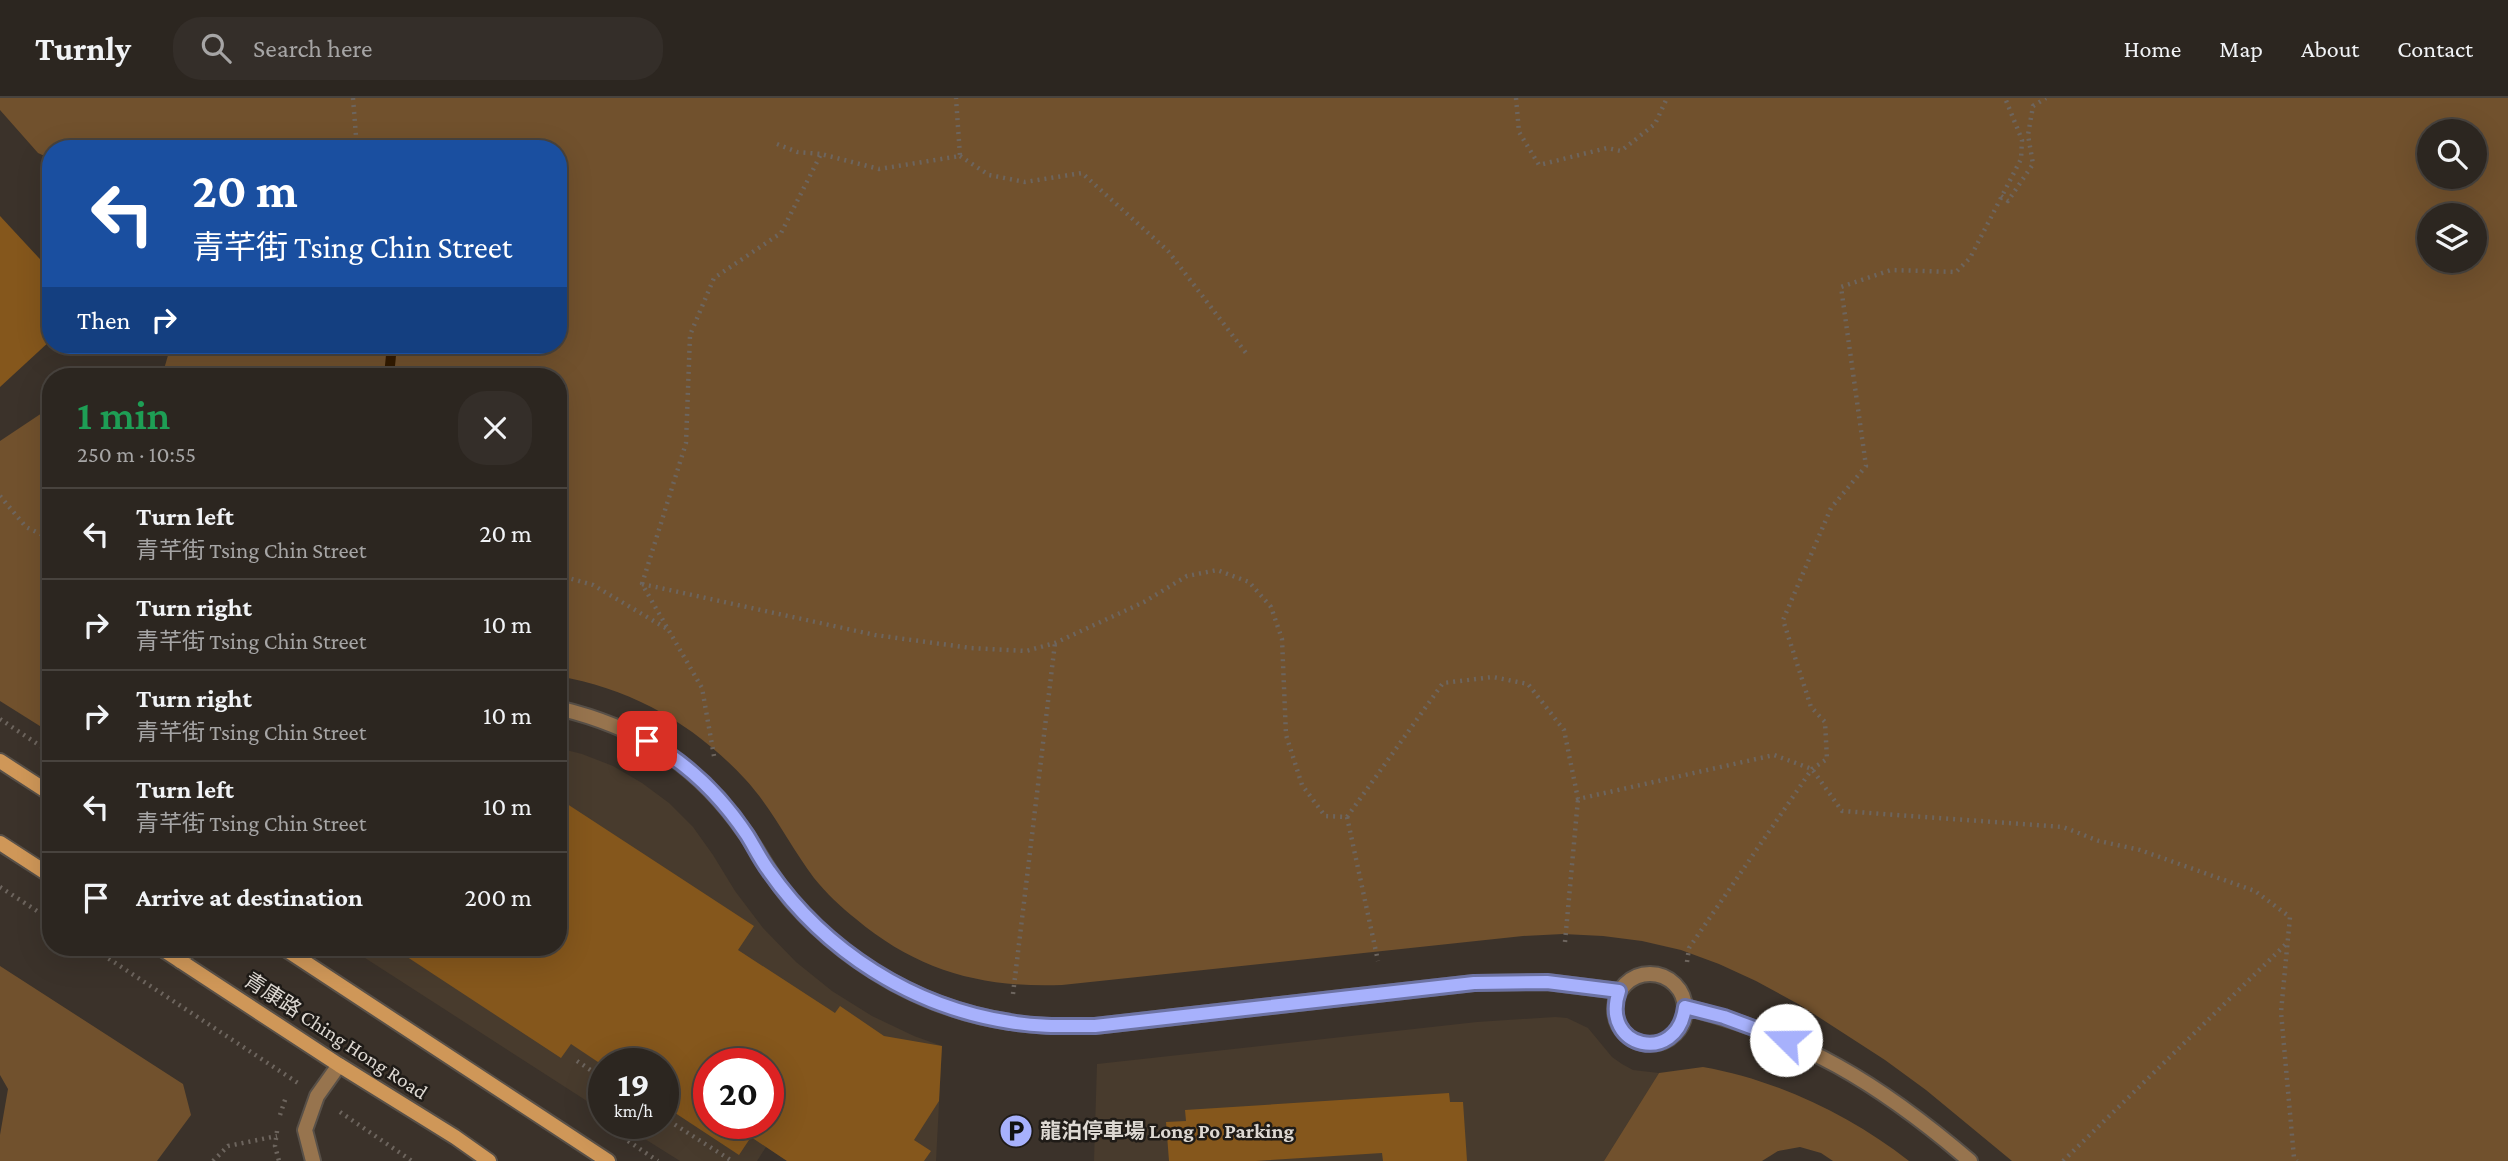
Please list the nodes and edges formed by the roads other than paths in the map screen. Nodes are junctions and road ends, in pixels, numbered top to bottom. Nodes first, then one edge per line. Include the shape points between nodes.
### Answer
1 (567, 710) edge
2 (0, 761) edge
3 (42, 788) edge
4 (0, 843) edge
5 (42, 870) edge
6 (172, 956) edge
7 (184, 956) edge
8 (296, 956) edge
9 (180, 961) junction
10 (1619, 991) junction
11 (1685, 1007) junction
12 (339, 1065) junction
13 (313, 1161) edge
14 (489, 1161) edge
15 (608, 1161) edge
16 (1970, 1161) edge

1 - 10 street via 630,731 664,750 723,802 768,870 822,933 891,982 969,1014 1010,1023 1095,1026 1474,983 1547,982
2 - 3 main road
4 - 5 main road
6 - 9 main road, 青康路 Ching Hong Road
7 - 9 street
8 - 15 main road
9 - 12 main road, 青康路 Ching Hong Road
10 - 11 street via 1635,976 1658,974 1677,986
10 - 11 street via 1614,1014 1618,1026 1636,1042 1670,1038 1684,1019
11 - 16 street via 1812,1051 1905,1107
12 - 13 street via 317,1096 305,1130
12 - 14 main road, 青康路 Ching Hong Road

